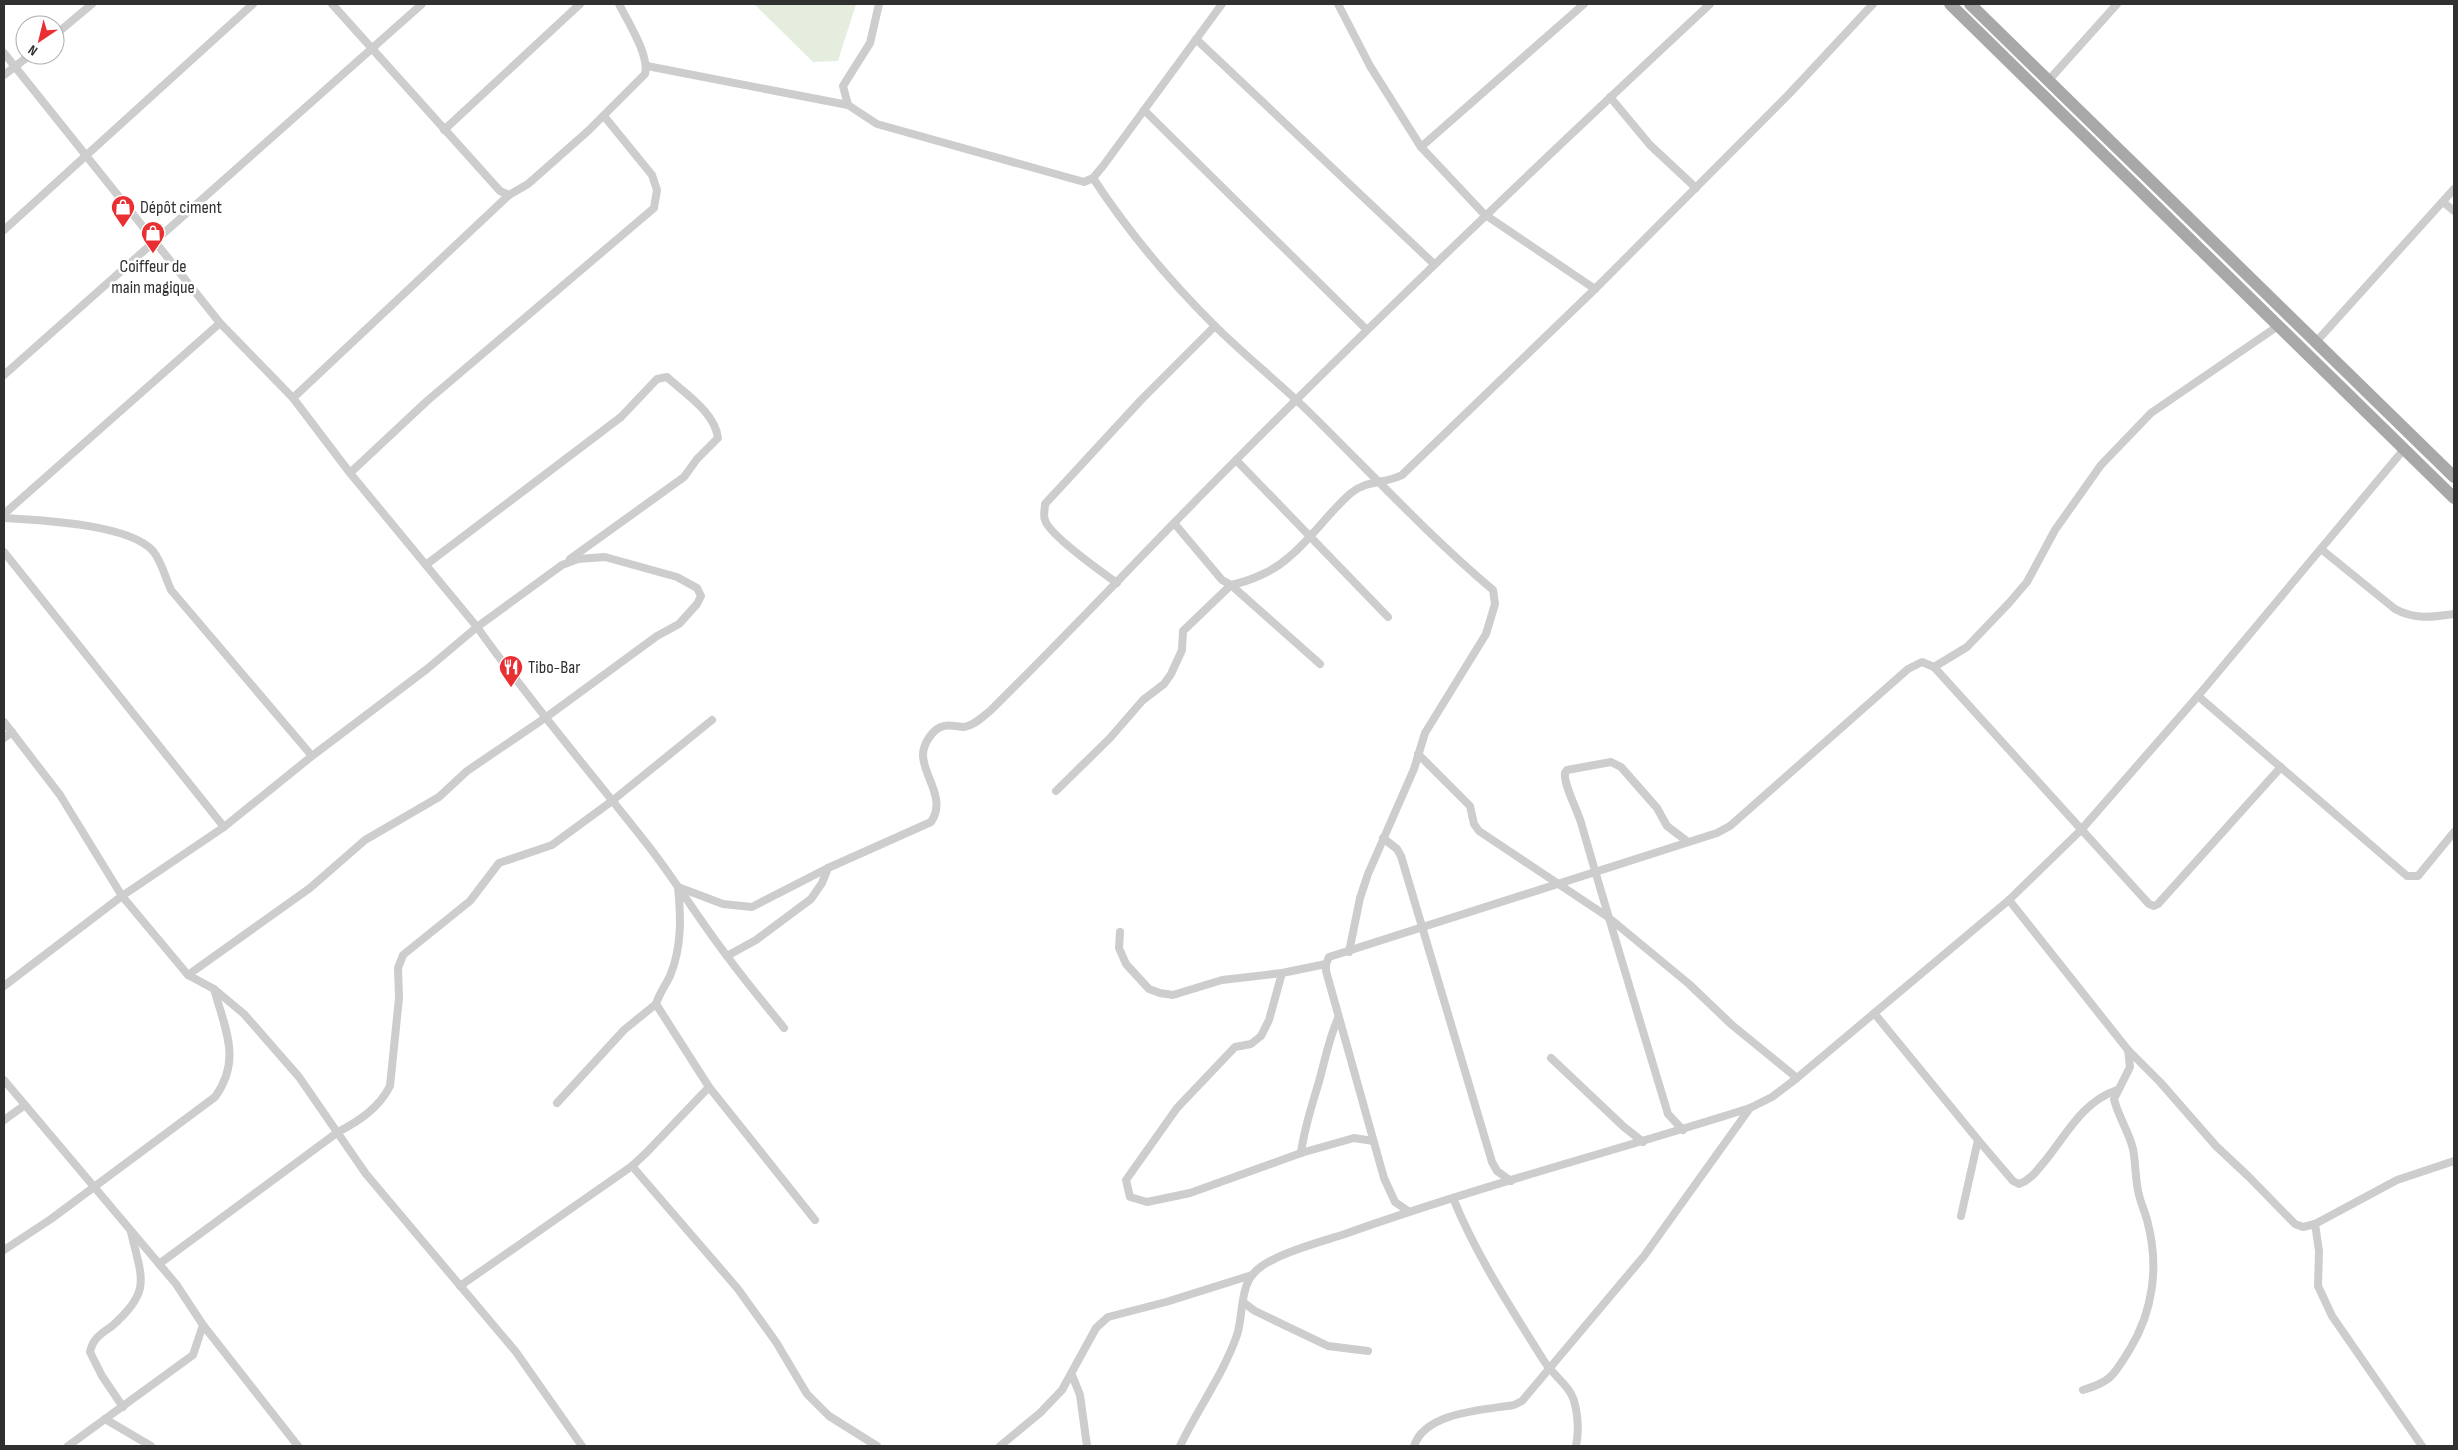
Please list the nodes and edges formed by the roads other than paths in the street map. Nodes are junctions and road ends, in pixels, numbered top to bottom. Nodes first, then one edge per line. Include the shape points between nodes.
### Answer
1 (92, 4) edge
2 (253, 4) edge
3 (332, 4) edge
4 (422, 4) edge
5 (580, 4) edge
6 (619, 4) edge
7 (879, 4) edge
8 (1222, 4) edge
9 (1338, 4) edge
10 (1584, 4) edge
11 (1710, 4) edge
12 (1873, 4) edge
13 (1950, 4) edge
14 (1970, 4) edge
15 (2117, 4) edge
16 (65, 26) edge
17 (1196, 39) junction
18 (372, 47) junction
19 (4, 53) edge
20 (18, 65) edge
21 (647, 66) junction
22 (16, 67) junction
23 (4, 75) edge
24 (2048, 81) junction
25 (1610, 98) junction
26 (848, 105) junction
27 (1144, 110) junction
28 (604, 116) junction
29 (444, 130) junction
30 (1421, 147) junction
31 (86, 155) junction
32 (1094, 178) junction
33 (1696, 188) junction
34 (2454, 189) edge
35 (509, 195) junction
36 (2444, 202) junction
37 (2454, 211) edge
38 (1484, 214) junction
39 (4, 230) edge
40 (154, 241) junction
41 (1434, 264) junction
42 (1595, 289) junction
43 (220, 323) junction
44 (1215, 326) junction
45 (2278, 326) junction
46 (1367, 330) junction
47 (2316, 342) junction
48 (4, 375) edge
49 (293, 398) junction
50 (1296, 400) junction
51 (2405, 448) junction
52 (1236, 460) junction
53 (350, 473) junction
54 (2454, 477) edge
55 (1380, 481) junction
56 (2454, 498) edge
57 (4, 514) edge
58 (4, 518) edge
59 (1174, 523) junction
60 (1309, 535) junction
61 (2321, 549) junction
62 (4, 552) edge
63 (427, 564) junction
64 (562, 565) junction
65 (1117, 583) junction
66 (1230, 585) junction
67 (2454, 614) edge
68 (1388, 617) dead end
69 (477, 627) junction
70 (1320, 664) dead end
71 (1934, 667) junction
72 (2198, 696) junction
73 (545, 718) junction
74 (712, 720) dead end
75 (4, 722) edge
76 (12, 732) junction
77 (4, 738) edge
78 (1418, 754) junction
79 (312, 756) junction
80 (2281, 767) junction
81 (1056, 791) dead end
82 (612, 801) junction
83 (224, 827) junction
84 (2081, 830) junction
85 (2454, 832) edge
86 (1383, 838) junction
87 (1688, 842) junction
88 (828, 868) junction
89 (1594, 874) junction
90 (1559, 884) junction
91 (678, 887) junction
92 (122, 896) junction
93 (2009, 900) junction
94 (1608, 918) junction
95 (1423, 928) junction
96 (1120, 932) dead end
97 (1349, 952) junction
98 (727, 956) junction
99 (1326, 964) junction
100 (1282, 973) junction
101 (188, 975) junction
102 (4, 986) edge
103 (214, 989) junction
104 (656, 1004) junction
105 (1874, 1013) junction
106 (1338, 1017) junction
107 (784, 1028) dead end
108 (2128, 1050) junction
109 (1551, 1058) dead end
110 (1797, 1078) junction
111 (4, 1080) edge
112 (709, 1087) junction
113 (2118, 1090) junction
114 (557, 1103) dead end
115 (25, 1105) junction
116 (1750, 1108) junction
117 (4, 1120) edge
118 (1683, 1130) junction
119 (338, 1132) junction
120 (1978, 1140) junction
121 (1373, 1141) junction
122 (1643, 1142) junction
123 (1301, 1153) junction
124 (2454, 1161) edge
125 (632, 1166) junction
126 (1511, 1181) junction
127 (93, 1188) junction
128 (1453, 1198) junction
129 (1408, 1211) junction
130 (1961, 1216) dead end
131 (815, 1220) dead end
132 (2315, 1224) junction
133 (131, 1231) junction
134 (4, 1250) edge
135 (159, 1264) junction
136 (1252, 1274) junction
137 (460, 1286) junction
138 (1244, 1303) junction
139 (203, 1325) junction
140 (1368, 1350) dead end
141 (1549, 1368) junction
142 (1072, 1375) junction
143 (2083, 1390) dead end
144 (123, 1407) junction
145 (105, 1419) junction
146 (68, 1446) edge
147 (150, 1446) edge
148 (298, 1446) edge
149 (582, 1446) edge
150 (877, 1446) edge
151 (1000, 1446) edge
152 (1087, 1446) edge
153 (1180, 1446) edge
154 (1414, 1446) edge
155 (1576, 1446) edge
156 (2422, 1446) edge

1 - 16 street
2 - 31 street
3 - 18 street
4 - 18 street
5 - 29 street
6 - 21 street
7 - 26 street via 870,43 844,86
8 - 17 street
9 - 30 street via 1370,66
10 - 30 street
11 - 25 street
12 - 33 street
13 - 45 main road
14 - 24 main road
15 - 24 street
17 - 27 street
17 - 41 street
18 - 29 street
18 - 40 street
19 - 22 street
20 - 22 street
21 - 26 street
21 - 28 street via 644,74
22 - 23 street
22 - 31 street
24 - 47 main road
25 - 33 street via 1650,145
25 - 38 street
26 - 32 street via 877,124 1060,177 1084,182
27 - 32 street
27 - 46 street
28 - 35 street via 528,184
28 - 53 street via 652,175 657,190 654,208 427,401
29 - 35 street via 500,191
30 - 38 street
31 - 39 street
31 - 40 street
32 - 44 street via 1121,221
33 - 42 street
34 - 36 street
35 - 49 street
36 - 37 street
36 - 47 street
38 - 41 street
38 - 42 street
40 - 43 street
40 - 48 street
41 - 46 street
42 - 55 street via 1411,468 1393,480
43 - 49 street
43 - 57 street
44 - 50 street
44 - 65 street via 1045,504 1044,519 1050,528
45 - 51 main road
45 - 71 street via 2151,413 2101,465 2055,530 2027,582 1967,647
46 - 50 street
47 - 54 main road
49 - 53 street
50 - 52 street
50 - 55 street
51 - 56 main road
51 - 61 street
52 - 59 street
52 - 60 street
53 - 63 street
55 - 60 street via 1367,483 1352,492
55 - 78 street via 1427,532 1496,596 1486,634 1425,733
58 - 79 street via 71,522 140,541 158,559 171,590
59 - 65 street
59 - 66 street via 1222,580
60 - 66 street via 1289,558 1246,582
60 - 68 street
61 - 67 street via 2408,616 2422,618
61 - 72 street
62 - 83 street
63 - 64 street via 621,417 657,379 667,376 708,416 718,438 684,477
63 - 69 street
64 - 69 street
64 - 73 street via 578,558 605,556 684,580 698,588 701,596 679,624
65 - 88 street via 990,711 975,723 964,727 942,726 933,733 923,756 936,802 931,822
66 - 70 street
66 - 81 street via 1183,631 1179,662 1164,684 1143,700
69 - 73 street
69 - 79 street via 428,670
71 - 84 street
71 - 87 street via 1922,662 1908,669 1730,826
72 - 80 street
72 - 84 street
73 - 82 street
73 - 101 street via 467,771 439,797 365,840 310,888
74 - 82 street
75 - 76 street
76 - 77 street
76 - 92 street via 60,795
78 - 86 street
78 - 90 street via 1470,806 1479,831
79 - 83 street
80 - 84 street via 2154,906
80 - 85 street via 2407,876 2418,876
82 - 91 street
82 - 119 street via 552,845 500,863 470,902 403,955 398,968 399,998 390,1086 369,1113
83 - 92 street
84 - 93 street
86 - 95 street via 1401,856
86 - 97 street via 1360,898
87 - 89 street
87 - 89 street via 1667,826 1657,808 1621,767 1611,762 1567,770 1564,776 1577,809
88 - 91 street via 752,906 723,904
88 - 98 street via 811,899 756,940
89 - 90 street
89 - 94 street
90 - 94 street
90 - 95 street
91 - 98 street
91 - 104 street via 680,945
92 - 101 street
92 - 102 street
93 - 105 street
93 - 108 street
94 - 110 street
94 - 118 street via 1668,1114
95 - 97 street
95 - 126 street via 1492,1162 1497,1171
96 - 100 street via 1119,948 1126,964 1149,989 1160,994 1173,995 1222,980
97 - 99 street via 1329,957
98 - 107 street
99 - 100 street
99 - 106 street
100 - 123 street via 1269,1020 1260,1036 1251,1044 1235,1047 1177,1108 1126,1180 1128,1194 1137,1201 1147,1202 1190,1192
101 - 103 street
103 - 119 street via 244,1014 298,1077
103 - 127 street via 231,1054 225,1084 216,1097
104 - 112 street
104 - 114 street via 624,1030
105 - 110 street
105 - 120 street
106 - 121 street
106 - 123 street via 1305,1125
108 - 113 street via 2130,1067
108 - 132 street via 2216,1146 2295,1224 2303,1227
109 - 122 street
110 - 116 street
111 - 115 street
112 - 125 street
112 - 131 street
113 - 120 street via 2102,1096 2077,1117 2036,1173 2025,1182 2013,1181
113 - 143 street via 2114,1099 2133,1150 2138,1188 2153,1248 2152,1292 2140,1332 2115,1373 2106,1382
115 - 117 street
115 - 127 street
116 - 118 street
116 - 141 street via 1644,1256
118 - 122 street
119 - 135 street
119 - 137 street via 372,1182
120 - 130 street
121 - 123 street via 1354,1138
121 - 129 street via 1389,1191 1396,1202
122 - 126 street
124 - 132 street via 2397,1180
125 - 137 street
125 - 150 street via 738,1289 776,1342 807,1394 829,1416
126 - 128 street
127 - 133 street
127 - 134 street
128 - 129 street
128 - 141 street via 1468,1235 1490,1275
129 - 136 street via 1289,1253
132 - 156 street via 2319,1251 2318,1286 2332,1316
133 - 135 street
133 - 144 street via 142,1281 139,1294 135,1303 97,1337 90,1352
135 - 139 street
136 - 138 street
136 - 142 street via 1108,1317 1096,1328
137 - 149 street via 516,1352
138 - 140 street via 1328,1346
138 - 153 street via 1229,1358
139 - 144 street via 193,1355
139 - 148 street
141 - 154 street via 1522,1401 1434,1422 1417,1437
141 - 155 street via 1574,1399
142 - 151 street via 1040,1413
142 - 152 street via 1080,1395
144 - 145 street
145 - 146 street
145 - 147 street

